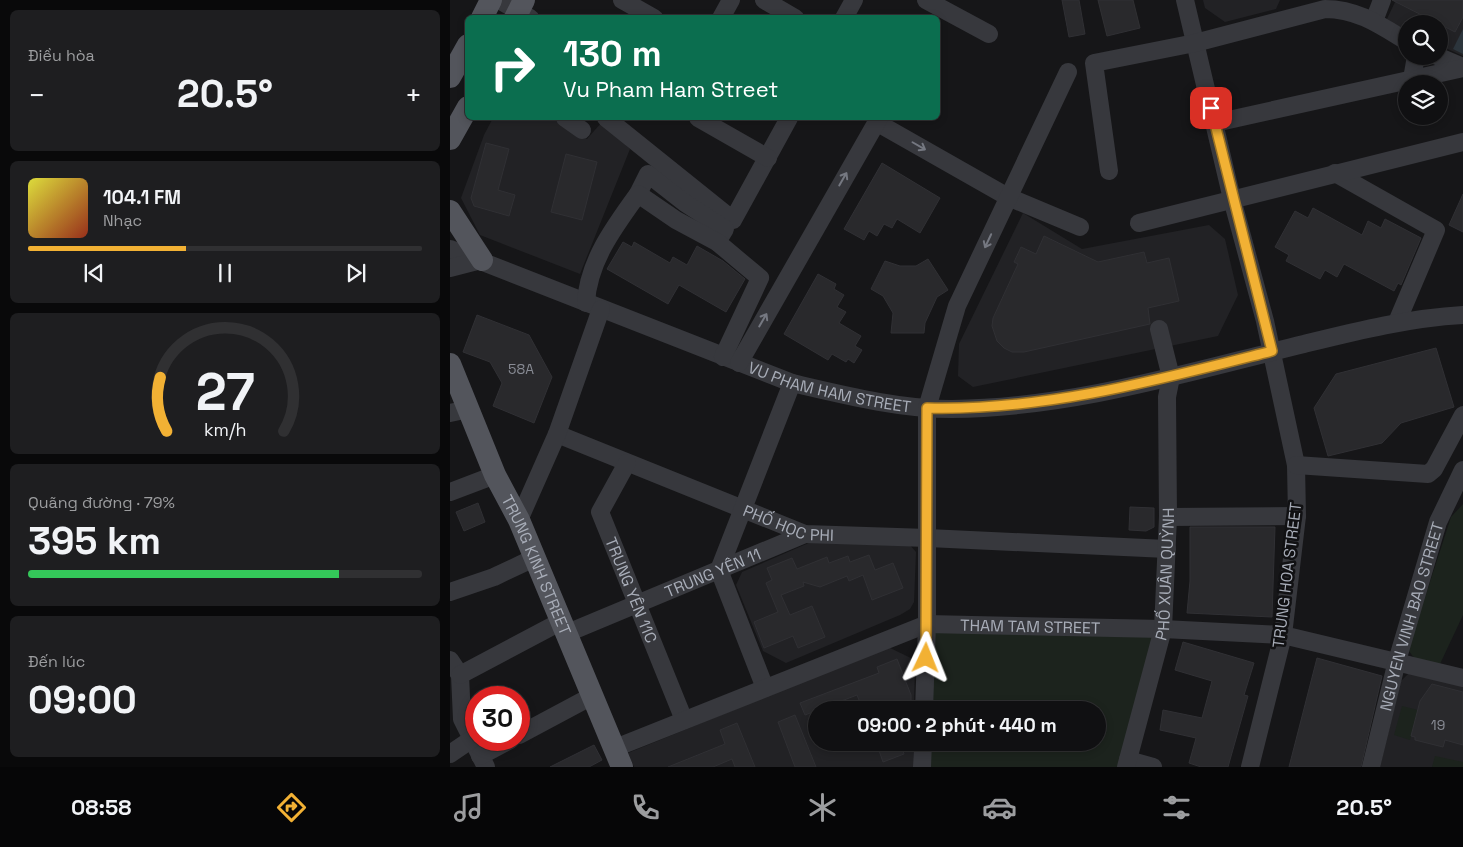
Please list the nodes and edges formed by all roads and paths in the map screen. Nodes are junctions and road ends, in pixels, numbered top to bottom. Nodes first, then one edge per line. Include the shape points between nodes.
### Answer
1 (491, 0) edge
2 (622, 0) edge
3 (731, 0) edge
4 (764, 0) edge
5 (854, 0) edge
6 (926, 0) edge
7 (1185, 0) edge
8 (1382, 0) edge
9 (1294, 8) edge
10 (484, 15) edge
11 (649, 15) edge
12 (723, 15) edge
13 (791, 15) edge
14 (846, 15) edge
15 (1374, 21) junction
16 (989, 34) dead end
17 (1398, 36) edge
18 (1195, 43) junction
19 (465, 50) edge
20 (1448, 61) edge
21 (1463, 68) edge
22 (1068, 72) dead end
23 (1431, 75) edge
24 (450, 77) edge
25 (1398, 82) edge
26 (465, 112) edge
27 (568, 120) edge
28 (608, 120) edge
29 (702, 120) edge
30 (788, 120) edge
31 (877, 120) edge
32 (1215, 123) junction
33 (582, 130) dead end
34 (450, 139) edge
35 (1463, 142) edge
36 (768, 158) junction
37 (1109, 171) dead end
38 (1335, 173) junction
39 (638, 194) junction
40 (1008, 197) junction
41 (1232, 199) junction
42 (685, 203) junction
43 (450, 211) edge
44 (676, 220) junction
45 (1139, 223) dead end
46 (1080, 226) dead end
47 (725, 230) junction
48 (450, 249) edge
49 (482, 260) junction
50 (450, 268) edge
51 (594, 306) junction
52 (1463, 315) edge
53 (1397, 322) junction
54 (1160, 329) dead end
55 (1272, 351) junction
56 (731, 360) junction
57 (450, 364) edge
58 (1171, 377) junction
59 (792, 383) junction
60 (927, 408) junction
61 (460, 411) edge
62 (1463, 414) edge
63 (557, 434) junction
64 (627, 463) junction
65 (1296, 465) junction
66 (1463, 470) edge
67 (495, 475) junction
68 (1459, 488) edge
69 (450, 492) edge
70 (742, 508) junction
71 (1297, 516) junction
72 (1168, 517) junction
73 (518, 520) junction
74 (805, 534) junction
75 (928, 538) junction
76 (1167, 549) junction
77 (534, 558) junction
78 (719, 570) junction
79 (450, 592) edge
80 (637, 604) junction
81 (927, 624) junction
82 (563, 628) junction
83 (1163, 629) junction
84 (1283, 635) junction
85 (450, 660) edge
86 (1397, 661) junction
87 (460, 675) junction
88 (1463, 678) edge
89 (765, 688) junction
90 (592, 696) junction
91 (924, 701) edge
92 (684, 720) junction
93 (465, 725) edge
94 (530, 729) edge
95 (465, 744) edge
96 (496, 751) edge
97 (923, 751) edge
98 (450, 754) edge
99 (618, 758) edge
100 (483, 762) edge
101 (1127, 763) edge
102 (922, 767) edge
103 (1154, 767) edge
104 (1250, 767) edge
105 (1371, 767) edge

1 - 10 main road
2 - 11 street
3 - 12 street
4 - 13 street
5 - 14 street
6 - 16 street
7 - 18 street, TRUNG HOA STREET
8 - 15 street
9 - 15 street via 1342,9
9 - 18 street
15 - 17 street
18 - 32 street, TRUNG HOA STREET
18 - 37 street via 1094,63
19 - 24 main road
20 - 21 street
21 - 23 street
22 - 40 street
25 - 32 street
26 - 34 main road
27 - 33 street
28 - 47 street
29 - 36 street
30 - 36 street
31 -> 40 street
56 -> 31 street
32 - 41 street, TRUNG HOA STREET
35 - 38 street
36 - 47 street
38 - 41 street
38 - 53 street via 1436,230
39 - 42 street via 648,174
39 - 44 street
39 - 51 street via 603,245 587,285
40 - 46 street
40 -> 60 street via 957,306
41 - 45 street
41 - 55 street, TRUNG HOA STREET
42 - 44 street
42 - 47 street
43 - 49 main road
44 - 47 street
47 - 56 street via 760,278
48 - 49 street, VU PHAM HAM STREET
49 - 50 street
49 - 51 street, VU PHAM HAM STREET
51 - 56 street, VU PHAM HAM STREET
51 - 63 street
52 - 53 street, VU PHAM HAM STREET
53 - 55 street, VU PHAM HAM STREET
54 - 58 street
55 - 58 street, VU PHAM HAM STREET
55 - 65 street, TRUNG HOA STREET
56 - 59 street, VU PHAM HAM STREET
57 - 61 main road, TRUNG KINH STREET
58 - 60 street, VU PHAM HAM STREET via 1028,404
58 - 72 street, PHỐ XUÂN QUỲNH via 1167,397
59 - 60 street, VU PHAM HAM STREET
59 - 70 street
60 - 75 street
61 - 67 main road, TRUNG KINH STREET
62 - 65 street via 1434,469 1428,474
63 - 64 street, PHỐ HỌC PHI
63 - 73 street
64 - 70 street, PHỐ HỌC PHI
64 - 80 street, TRUNG YÊN 11C via 600,512
65 - 71 street, TRUNG HOA STREET
66 - 68 street, NGUYEN VINH BAO STREET
67 - 69 street
67 - 73 main road, TRUNG KINH STREET
68 - 86 street, NGUYEN VINH BAO STREET via 1438,522
70 - 74 street, PHỐ HỌC PHI
70 - 78 street
71 - 72 street
71 - 84 street, TRUNG HOA STREET
72 - 76 street, PHỐ XUÂN QUỲNH
73 - 77 main road, TRUNG KINH STREET
74 - 75 street, PHỐ HỌC PHI
74 - 78 street, TRUNG YÊN 11
75 - 76 street, PHỐ HỌC PHI
75 - 81 street
76 - 83 street, PHỐ XUÂN QUỲNH
77 - 79 street via 494,577
77 - 82 main road, TRUNG KINH STREET
78 - 80 street, TRUNG YÊN 11
78 - 89 street
80 - 82 street, TRUNG YÊN 11
80 - 92 street, TRUNG YÊN 11C
81 - 83 street, THAM TAM STREET
81 - 89 street, THAM TAM STREET
81 - 91 street
82 - 87 street, TRUNG YÊN 11
82 - 90 main road, TRUNG KINH STREET
83 - 84 street, THAM TAM STREET
83 - 101 street, PHỐ XUÂN QUỲNH
84 - 86 street, THAM TAM STREET
84 - 104 street, TRUNG HOA STREET
85 - 87 street
86 - 88 street, THAM TAM STREET
86 - 105 street, NGUYEN VINH BAO STREET
87 - 93 street
89 - 92 street, THAM TAM STREET
90 - 94 street
90 - 99 main road, TRUNG KINH STREET
92 - 99 street, THAM TAM STREET
95 - 98 street
96 - 100 street
97 - 102 street
101 - 103 street

